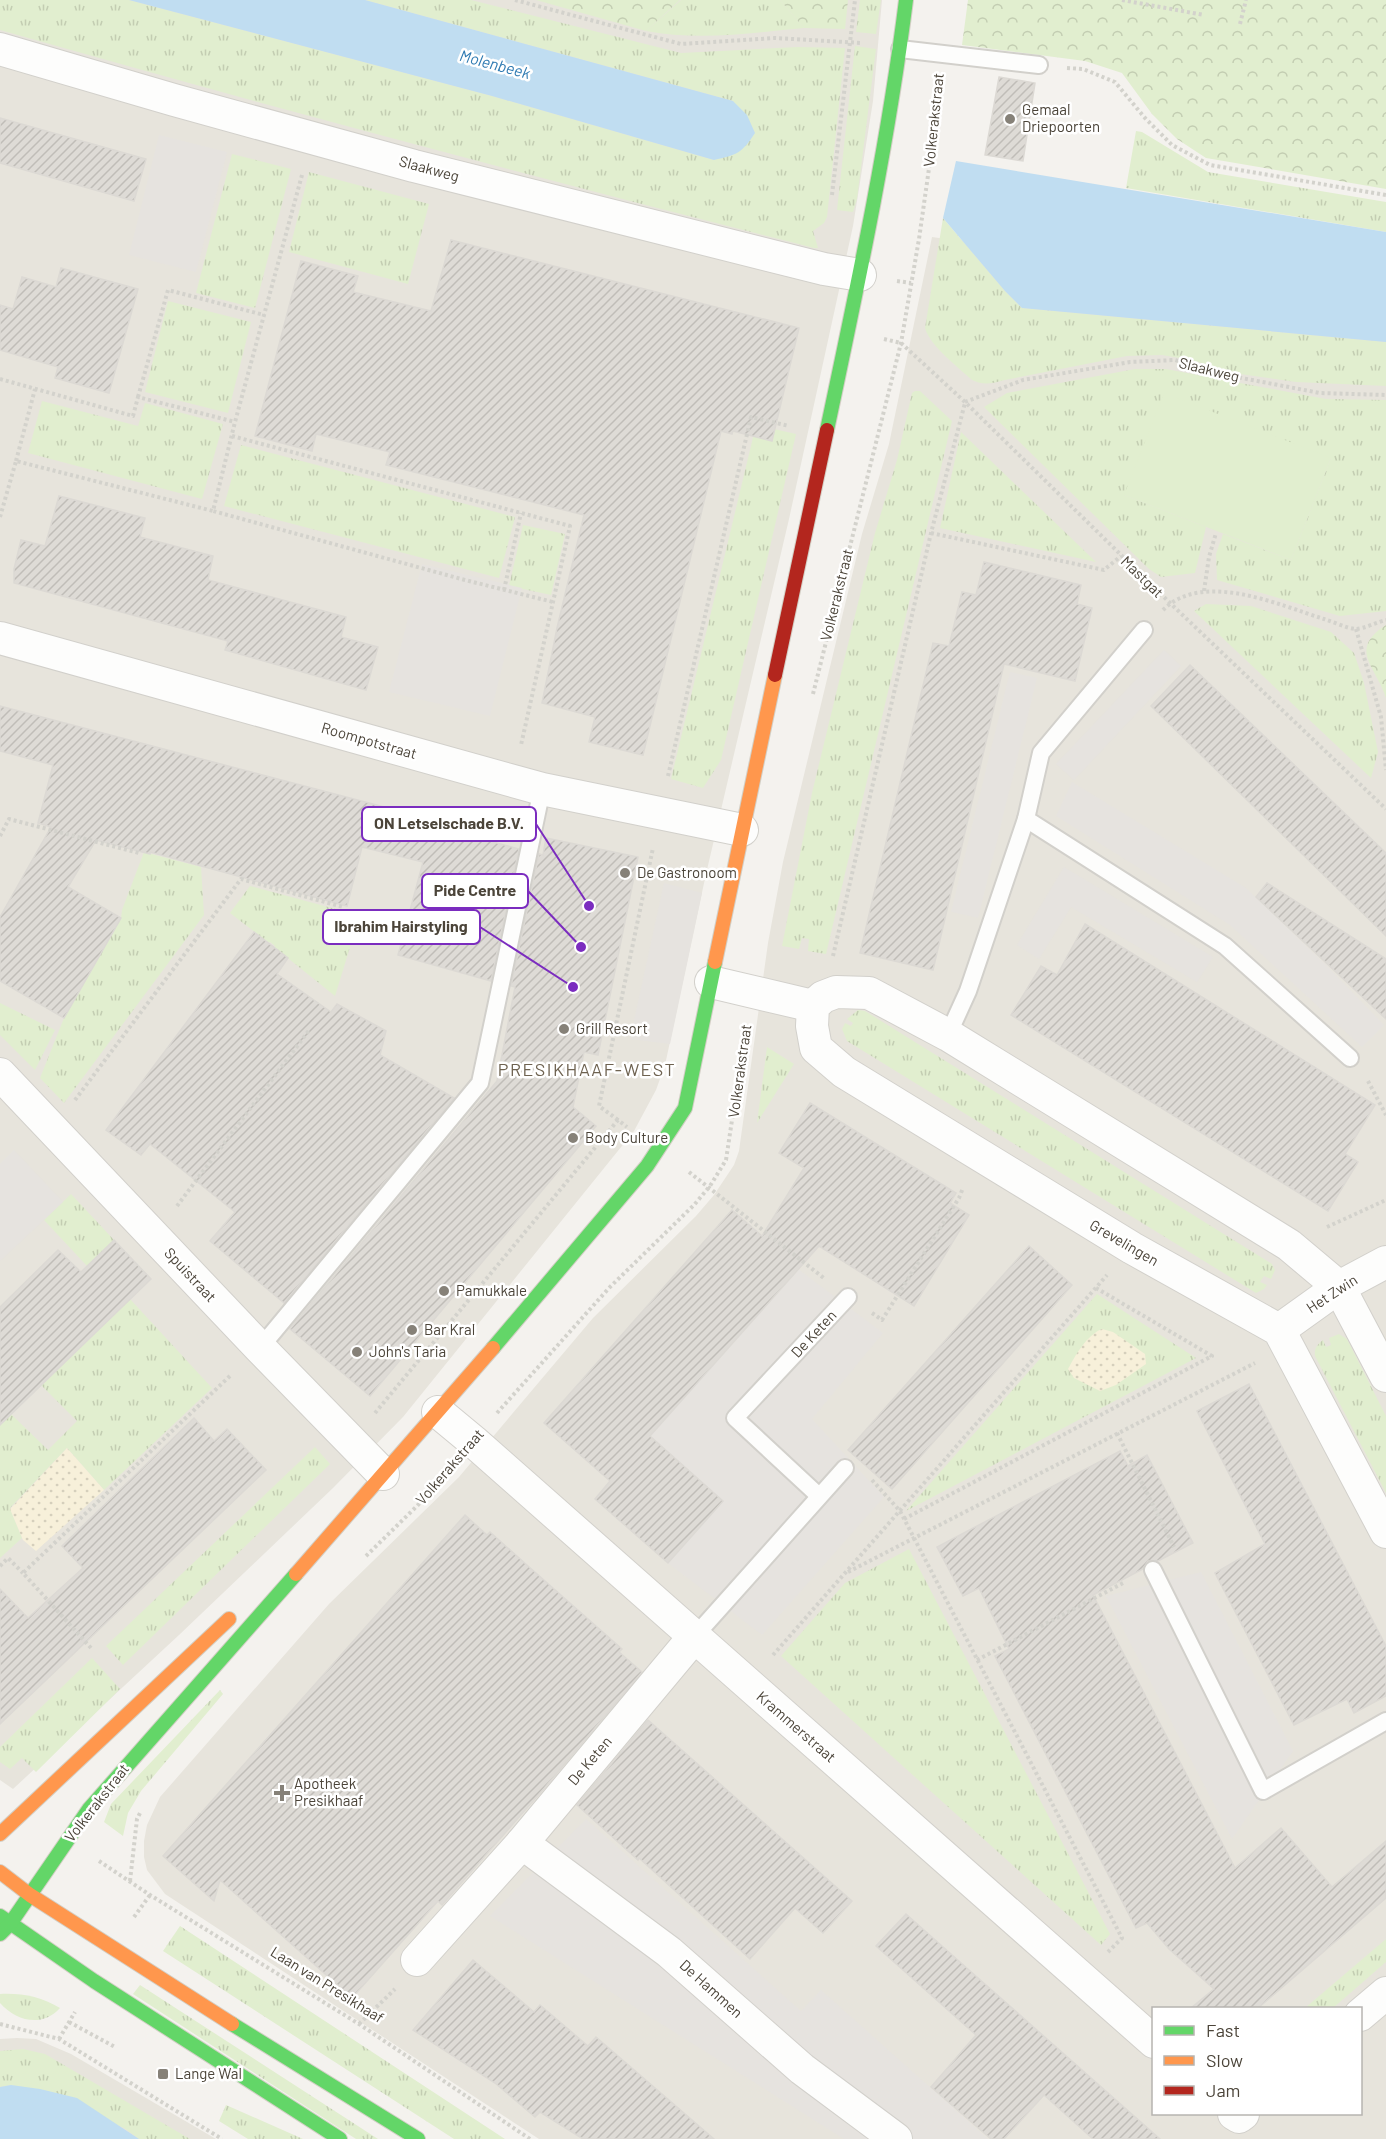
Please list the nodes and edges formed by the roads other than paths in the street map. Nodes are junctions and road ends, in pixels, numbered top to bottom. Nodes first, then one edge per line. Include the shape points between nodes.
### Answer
1 (906, 0) edge
2 (0, 49) edge
3 (900, 49) junction
4 (1039, 65) road end
5 (861, 275) junction
6 (1144, 630) dead end
7 (0, 638) edge
8 (528, 785) junction
9 (1026, 819) junction
10 (742, 830) junction
11 (711, 982) junction
12 (818, 1002) junction
13 (948, 1035) junction
14 (1350, 1058) dead end
15 (0, 1074) edge
16 (1386, 1262) edge
17 (1339, 1287) junction
18 (848, 1297) road end
19 (1283, 1338) junction
20 (260, 1348) junction
21 (1386, 1376) edge
22 (438, 1413) junction
23 (844, 1468) road end
24 (383, 1474) junction
25 (819, 1496) junction
26 (1386, 1532) edge
27 (1153, 1570) road end
28 (281, 1571) dead end
29 (238, 1611) dead end
30 (694, 1637) junction
31 (1386, 1721) edge
32 (0, 1834) edge
33 (522, 1843) junction
34 (0, 1872) edge
35 (30, 1895) junction
36 (3, 1925) edge
37 (417, 1960) road end
38 (1386, 1993) edge
39 (1362, 2013) edge
40 (1152, 2040) edge
41 (340, 2139) edge
42 (418, 2139) edge
43 (896, 2139) edge

1 - 3 street, Volkerakstraat
2 - 5 street, Slaakweg via 414,166
3 - 4 lane
3 - 5 street, Volkerakstraat
5 - 10 street, Volkerakstraat
6 - 9 lane via 1041,753
7 - 8 street, Roompotstraat
8 - 10 street, Roompotstraat
8 - 20 lane via 480,1083
9 - 13 lane via 968,991
9 - 14 lane via 1225,946
10 - 11 street, Volkerakstraat
11 - 12 street
11 - 22 street, Volkerakstraat via 686,1108 633,1184
12 - 13 street via 836,992 869,993
12 - 19 street, Grevelingen via 812,1026 816,1048 844,1072
13 - 17 street via 1289,1245
15 - 20 street, Spuistraat
16 - 17 street, Het Zwin
17 - 19 street, Het Zwin
17 - 21 street
18 - 25 lane, De Keten via 735,1418
19 - 26 street
20 - 24 street, Spuistraat
22 - 24 street, Volkerakstraat
22 - 30 street, Krammerstraat
23 - 25 lane, De Keten
24 - 28 street, Volkerakstraat
24 - 35 street, Volkerakstraat via 89,1809
25 - 30 lane, De Keten
27 - 31 lane via 1263,1791
29 - 32 street
30 - 33 street, De Keten
30 - 40 street, Krammerstraat
33 - 37 street, De Keten
33 - 43 street, De Hammen via 669,1952 802,2070
34 - 35 street
35 - 36 street, Volkerakstraat
35 - 42 street
36 - 41 street
38 - 39 street

